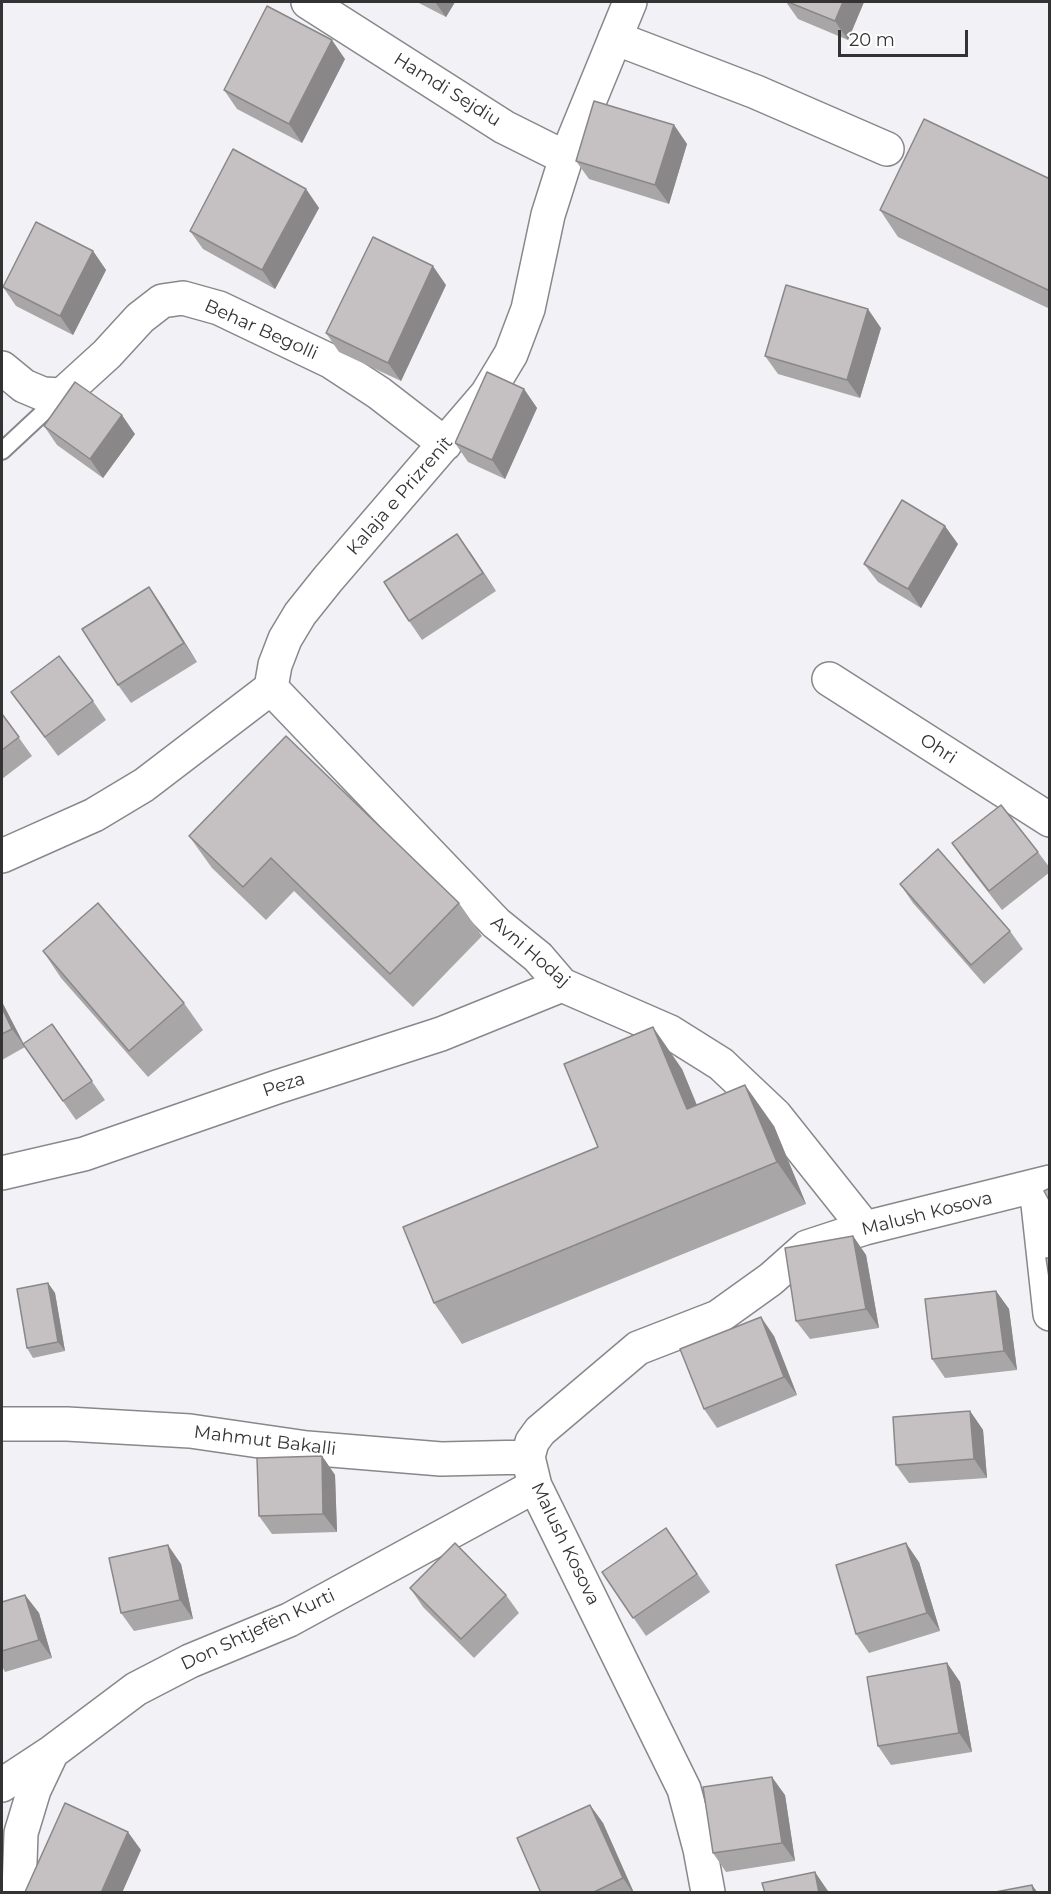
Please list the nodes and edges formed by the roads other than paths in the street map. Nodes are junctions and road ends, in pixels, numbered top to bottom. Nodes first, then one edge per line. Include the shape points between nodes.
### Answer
1 (630, 2) edge
2 (321, 7) edge
3 (615, 38) junction
4 (887, 149) dead end
5 (566, 158) junction
6 (2, 368) edge
7 (62, 395) junction
8 (445, 444) junction
9 (2, 451) edge
10 (829, 679) dead end
11 (271, 688) junction
12 (1049, 818) edge
13 (2, 856) edge
14 (562, 985) junction
15 (2, 1173) edge
16 (1043, 1184) edge
17 (865, 1228) junction
18 (1050, 1314) edge
19 (2, 1424) edge
20 (532, 1472) junction
21 (52, 1752) junction
22 (2, 1785) edge
23 (19, 1893) edge
24 (708, 1893) edge

1 - 3 street, Kalaja e Prizrenit
2 - 5 street, Hamdi Sejdiu via 504,127
3 - 4 street via 756,92
3 - 5 street, Kalaja e Prizrenit
5 - 8 street, Kalaja e Prizrenit via 548,216 528,309 511,354 487,394
6 - 7 street via 24,386 43,394
7 - 8 street, Behar Begolli via 140,318 162,301 183,298 219,308 330,361
7 - 9 lane, Behar Begolli
8 - 11 street, Kalaja e Prizrenit via 300,614 285,639
10 - 12 street, Ohri
11 - 13 street via 144,785 94,814
11 - 14 street, Avni Hodaj via 496,923 537,957
14 - 15 street, Peza via 441,1034 84,1154
14 - 17 street, Avni Hodaj via 670,1032 721,1064 775,1115
16 - 17 street, Malush Kosova
16 - 18 street
17 - 20 street, Malush Kosova via 807,1247 718,1317 638,1348 540,1431 532,1442
19 - 20 street, Mahmut Bakalli via 190,1431
20 - 21 street, Don Shtjefën Kurti via 290,1620 190,1661 136,1689
20 - 24 street, Malush Kosova via 684,1789
21 - 22 street, Don Shtjefën Kurti
21 - 23 street, Don Shtjefën Kurti via 34,1790 21,1833

